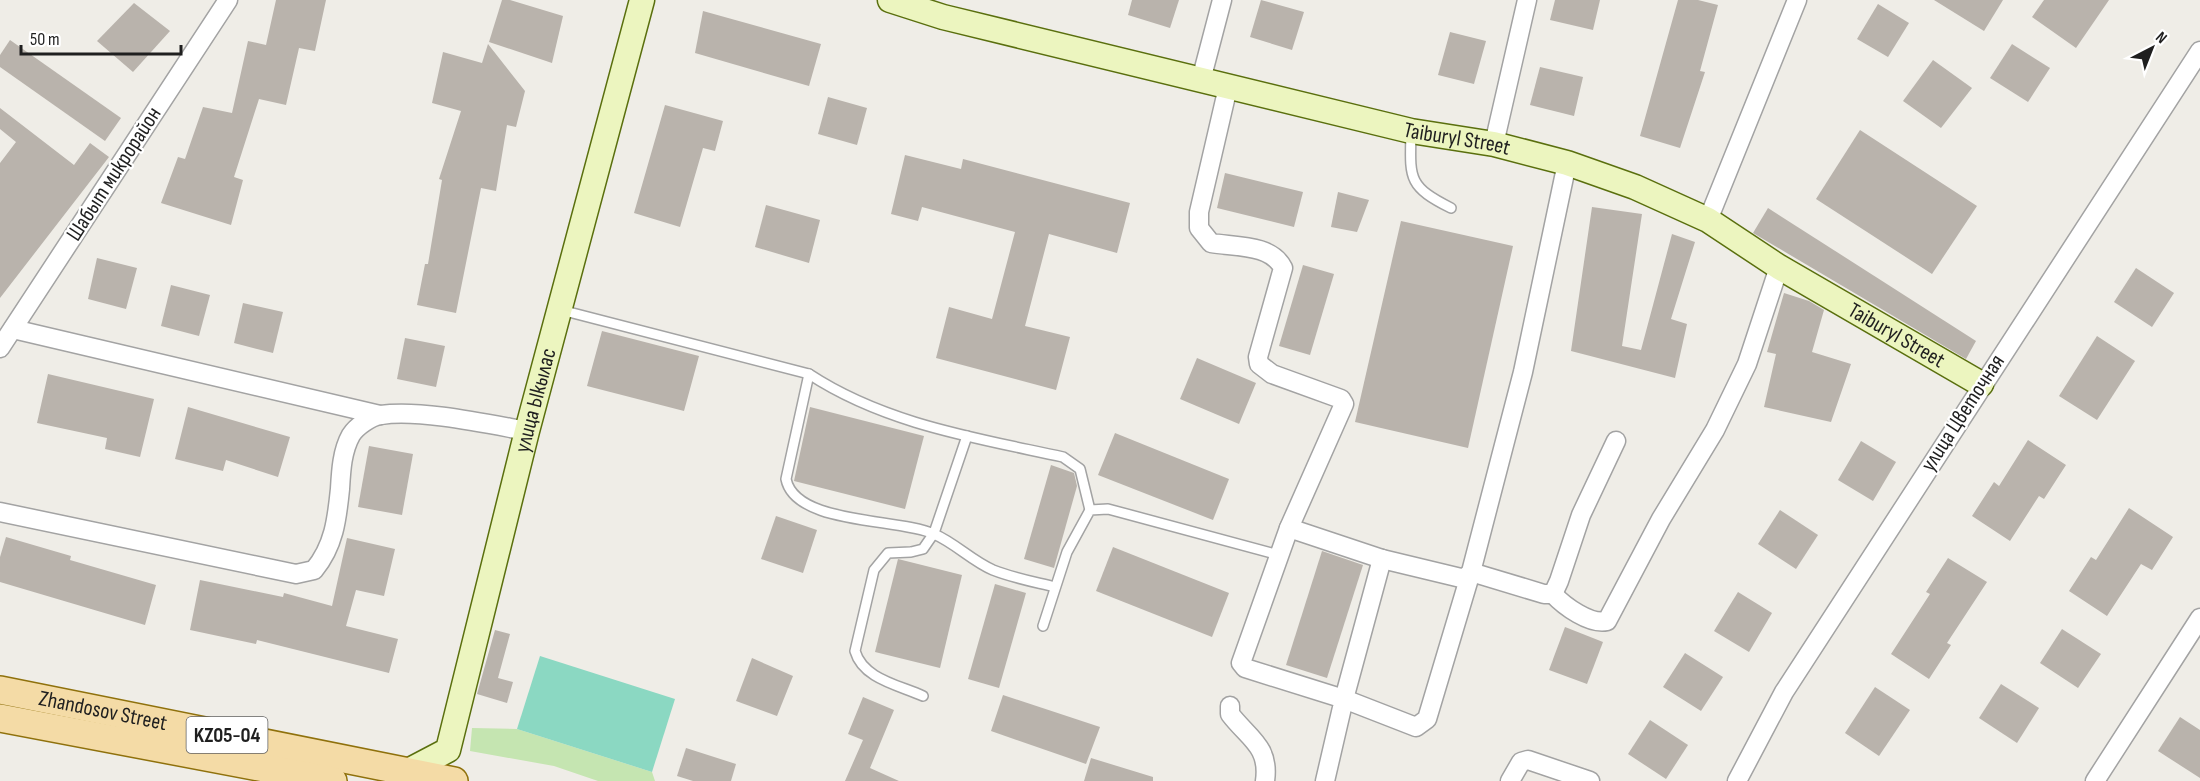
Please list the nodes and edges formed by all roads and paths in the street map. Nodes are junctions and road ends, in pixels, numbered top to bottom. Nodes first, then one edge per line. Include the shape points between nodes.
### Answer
1 (228, 0) edge
2 (642, 0) edge
3 (890, 0) edge
4 (1222, 0) edge
5 (1527, 0) edge
6 (1797, 0) edge
7 (946, 9) edge
8 (2200, 51) edge
9 (1201, 80) junction
10 (1228, 87) junction
11 (1411, 131) junction
12 (1494, 144) junction
13 (1568, 163) junction
14 (1451, 208) dead end
15 (1708, 220) junction
16 (1779, 267) junction
17 (559, 309) junction
18 (13, 329) junction
19 (0, 348) edge
20 (809, 374) junction
21 (1981, 384) junction
22 (380, 415) junction
23 (527, 431) junction
24 (967, 436) junction
25 (1616, 441) dead end
26 (1090, 510) junction
27 (0, 512) edge
28 (1289, 528) junction
29 (934, 533) junction
30 (1279, 555) junction
31 (1382, 559) junction
32 (1471, 572) junction
33 (1055, 587) junction
34 (1552, 594) junction
35 (2200, 618) edge
36 (1043, 626) dead end
37 (0, 690) edge
38 (923, 696) dead end
39 (1344, 699) junction
40 (1230, 706) dead end
41 (0, 718) edge
42 (406, 776) edge
43 (333, 781) edge
44 (454, 781) edge
45 (1265, 781) edge
46 (1325, 781) edge
47 (1510, 781) edge
48 (1590, 781) edge
49 (1737, 781) edge
50 (2095, 781) edge

1 - 18 street, Шабыт микрорайон
2 - 17 street, улица Ыкылас
3 - 7 street, Taiburyl Street
4 - 9 street
5 - 12 street
6 - 15 street
7 - 9 street, Taiburyl Street
8 - 21 street, улица Цветочная
9 - 10 street, Taiburyl Street
10 - 11 street, Taiburyl Street
10 - 28 street via 1199,212 1199,228 1211,243 1269,252 1278,257 1283,268 1257,357 1259,364 1272,374 1341,399 1344,404
11 - 12 street, Taiburyl Street
11 - 14 lane via 1410,171 1424,195
12 - 13 street, Taiburyl Street
13 - 15 street, Taiburyl Street via 1635,187
13 - 32 street via 1523,372
15 - 16 street, Taiburyl Street
16 - 21 street, Taiburyl Street
16 - 34 street via 1748,364 1614,611 1602,623 1573,610
17 - 20 lane
17 - 23 street, улица Ыкылас
18 - 19 street, Шабыт микрорайон
18 - 22 street
20 - 24 lane via 836,392 906,420
20 - 29 lane via 786,479 788,489 819,510
21 - 49 street, улица Цветочная via 1784,692
22 - 23 street via 471,421
22 - 27 street via 352,434 342,462 331,544 314,570 296,574 246,566
23 - 42 street, улица Ыкылас via 448,750
24 - 26 lane via 1064,457 1080,469
24 - 29 lane
25 - 34 street via 1581,515
26 - 30 lane via 1108,508
26 - 33 lane via 1067,552
28 - 30 street
28 - 31 street
29 - 33 lane via 992,570
29 - 38 lane via 923,549 888,552 874,570 855,651 866,671
30 - 39 street via 1242,666
31 - 32 street via 1461,578
31 - 39 street
32 - 34 street
32 - 39 street via 1427,719 1416,727
33 - 36 lane
35 - 50 street
37 - 42 main road, Zhandosov Street / KZ05-04
39 - 46 street
40 - 45 street via 1230,714 1248,731 1266,758
41 - 43 main road, Zhandosov Street / KZ05-04
42 - 44 main road, Zhandosov Street / KZ05-04
47 - 48 street via 1521,762 1528,760

